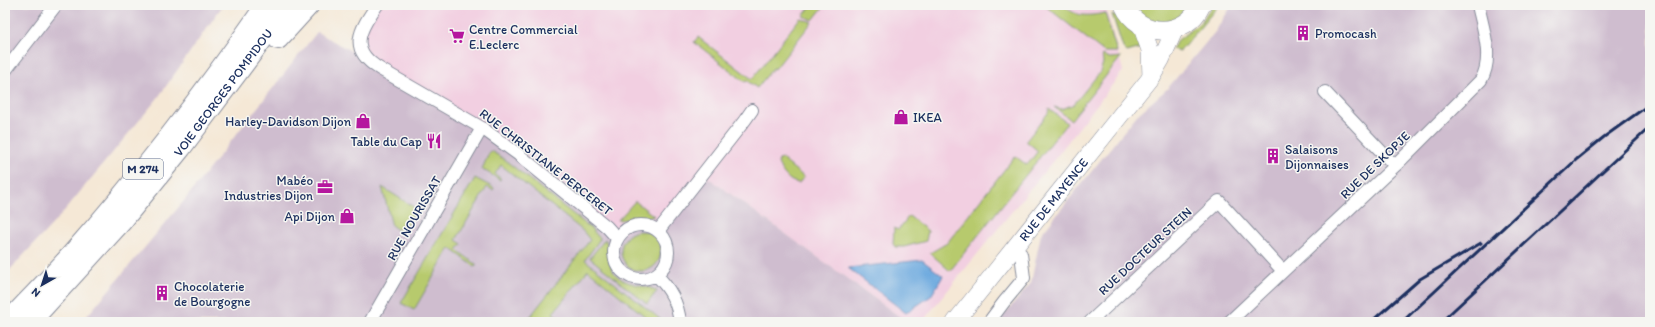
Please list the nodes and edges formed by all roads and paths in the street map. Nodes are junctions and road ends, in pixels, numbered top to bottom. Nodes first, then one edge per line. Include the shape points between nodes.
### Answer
1 (56, 5) edge
2 (266, 5) edge
3 (288, 5) edge
4 (309, 5) edge
5 (370, 5) edge
6 (377, 5) edge
7 (1124, 5) edge
8 (1201, 5) edge
9 (1478, 5) edge
10 (366, 22) junction
11 (1141, 26) junction
12 (1175, 29) junction
13 (5, 71) edge
14 (1152, 77) junction
15 (1325, 92) dead end
16 (752, 110) dead end
17 (482, 128) junction
18 (181, 148) junction
19 (1395, 166) junction
20 (658, 230) junction
21 (617, 238) junction
22 (1014, 249) junction
23 (1284, 271) junction
24 (656, 274) junction
25 (8, 322) edge
26 (30, 322) edge
27 (370, 322) edge
28 (680, 322) edge
29 (955, 322) edge
30 (989, 322) edge
31 (1090, 322) edge
32 (1229, 322) edge

1 - 13 street
2 - 25 highway, VOIE GEORGES POMPIDOU / M 274 via 195,103 119,200 72,255
3 - 18 highway, VOIE GEORGES POMPIDOU / M 274
4 - 18 highway
5 - 10 street
6 - 10 street
7 - 11 main road via 1127,13
8 - 12 main road via 1188,24
9 - 19 street, RUE DE SKOPJE via 1488,52 1486,72 1476,87
10 - 17 street, RUE CHRISTIANE PERCERET via 359,40 361,51 367,60
11 - 12 main road via 1153,30
11 - 14 main road via 1150,50
12 - 14 main road, RUE DE MAYENCE
14 - 22 main road, RUE DE MAYENCE
15 - 19 street
16 - 20 street
17 - 21 street, RUE CHRISTIANE PERCERET via 519,155
17 - 27 street, RUE NOURISSAT
18 - 26 highway, VOIE GEORGES POMPIDOU / M 274 via 122,221
19 - 23 street, RUE DE SKOPJE
20 - 21 street via 640,225 623,231
20 - 24 street via 667,244 668,253 663,269
21 - 24 street via 614,256 622,272 639,279
22 - 29 main road, RUE DE MAYENCE
22 - 30 street via 1021,254 1024,278
23 - 31 street, RUE DOCTEUR STEIN via 1219,201
23 - 32 street, RUE DE SKOPJE
24 - 28 street via 671,292

